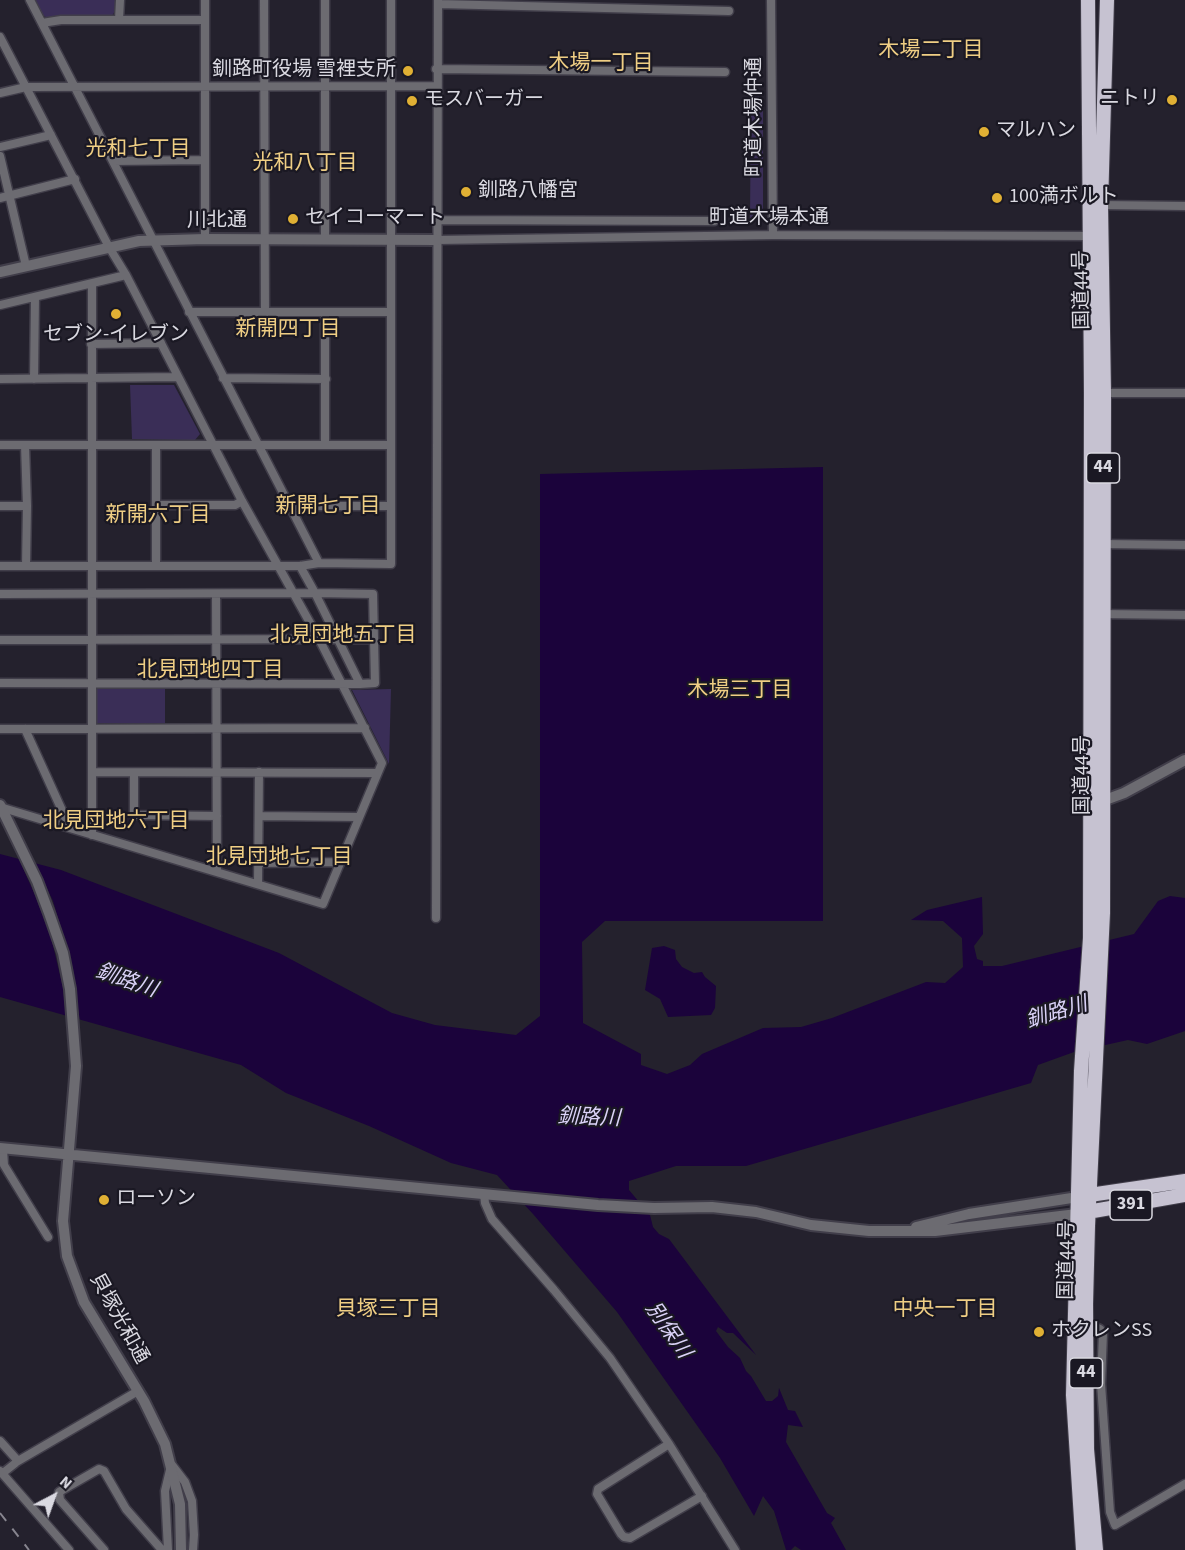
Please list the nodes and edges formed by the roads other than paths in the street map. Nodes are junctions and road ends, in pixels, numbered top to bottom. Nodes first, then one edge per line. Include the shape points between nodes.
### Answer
1 (30, 0) edge
2 (120, 0) edge
3 (205, 0) edge
4 (264, 0) edge
5 (325, 0) edge
6 (390, 0) edge
7 (771, 0) edge
8 (1088, 0) edge
9 (1107, 0) edge
10 (438, 2) edge
11 (729, 10) dead end
12 (119, 20) junction
13 (205, 20) junction
14 (42, 23) junction
15 (0, 37) edge
16 (436, 69) junction
17 (725, 72) dead end
18 (326, 86) junction
19 (437, 86) junction
20 (26, 87) junction
21 (74, 87) junction
22 (205, 87) junction
23 (265, 87) junction
24 (390, 87) junction
25 (0, 93) edge
26 (51, 135) junction
27 (0, 147) edge
28 (0, 156) edge
29 (204, 160) junction
30 (113, 161) junction
31 (75, 180) junction
32 (5, 197) edge
33 (1101, 205) junction
34 (1185, 206) edge
35 (437, 220) junction
36 (714, 221) dead end
37 (773, 235) junction
38 (1095, 236) junction
39 (205, 239) junction
40 (153, 240) junction
41 (265, 240) junction
42 (325, 240) junction
43 (390, 240) junction
44 (437, 240) junction
45 (109, 247) junction
46 (26, 266) junction
47 (0, 272) edge
48 (126, 275) junction
49 (92, 283) junction
50 (35, 297) junction
51 (0, 305) edge
52 (189, 312) junction
53 (265, 312) junction
54 (325, 312) junction
55 (390, 312) junction
56 (91, 344) junction
57 (161, 344) junction
58 (178, 377) junction
59 (91, 378) junction
60 (223, 378) junction
61 (326, 378) junction
62 (0, 379) edge
63 (34, 379) junction
64 (1097, 393) junction
65 (1185, 393) edge
66 (0, 445) edge
67 (213, 445) junction
68 (326, 445) junction
69 (25, 446) junction
70 (91, 446) junction
71 (156, 446) junction
72 (258, 446) junction
73 (390, 446) junction
74 (242, 501) junction
75 (156, 505) junction
76 (0, 506) edge
77 (27, 506) junction
78 (291, 506) junction
79 (390, 506) junction
80 (1096, 544) junction
81 (1185, 544) edge
82 (319, 563) junction
83 (0, 566) edge
84 (26, 566) junction
85 (156, 566) junction
86 (279, 566) junction
87 (300, 566) junction
88 (92, 567) junction
89 (315, 593) junction
90 (0, 594) edge
91 (91, 594) junction
92 (216, 594) junction
93 (295, 594) junction
94 (1096, 614) junction
95 (1185, 615) edge
96 (338, 638) junction
97 (91, 639) junction
98 (217, 639) junction
99 (319, 639) junction
100 (374, 639) junction
101 (0, 640) edge
102 (0, 683) edge
103 (218, 683) junction
104 (92, 684) junction
105 (360, 684) junction
106 (343, 685) junction
107 (217, 728) junction
108 (364, 728) junction
109 (0, 729) edge
110 (25, 729) junction
111 (92, 729) junction
112 (1185, 760) edge
113 (92, 772) junction
114 (217, 772) junction
115 (259, 772) junction
116 (134, 773) junction
117 (377, 773) junction
118 (1097, 803) junction
119 (0, 806) edge
120 (217, 816) junction
121 (259, 816) junction
122 (358, 817) junction
123 (70, 828) junction
124 (92, 835) junction
125 (259, 862) junction
126 (340, 862) junction
127 (217, 872) junction
128 (258, 884) junction
129 (436, 918) dead end
130 (1, 1148) edge
131 (69, 1154) junction
132 (1185, 1181) edge
133 (484, 1194) junction
134 (1185, 1195) edge
135 (1083, 1196) junction
136 (1083, 1213) junction
137 (895, 1232) junction
138 (48, 1237) dead end
139 (1080, 1329) junction
140 (138, 1391) junction
141 (0, 1442) edge
142 (669, 1444) junction
143 (18, 1461) junction
144 (171, 1465) junction
145 (1, 1472) edge
146 (1185, 1484) edge
147 (702, 1496) junction
148 (69, 1550) edge
149 (104, 1550) edge
150 (162, 1550) edge
151 (168, 1550) edge
152 (181, 1550) edge
153 (193, 1550) edge
154 (735, 1550) edge
155 (1083, 1550) edge
156 (1096, 1550) edge

1 - 14 street
2 - 12 street
3 - 13 street
4 - 23 street
5 - 18 street
6 - 24 street
7 - 37 street, 町道木場仲通
8 - 38 highway, 国道44号 / 44
9 - 33 highway, 国道44号 / 44
10 - 11 street
10 - 16 street
12 - 13 street
12 - 14 street
13 - 22 street
14 - 21 street
15 - 20 street
16 - 17 street
16 - 19 street
18 - 23 street
18 - 24 street
18 - 42 street
19 - 24 street
19 - 35 street
20 - 21 street
20 - 25 street
20 - 26 street
21 - 22 street
21 - 30 street
22 - 23 street
22 - 29 street
23 - 41 street
24 - 43 street
26 - 27 street
26 - 31 street
28 - 32 street
29 - 30 street
29 - 39 street
30 - 40 street
31 - 32 street
31 - 45 street
32 - 46 street
33 - 34 street
33 - 38 highway, 国道44号 / 44
35 - 36 street
35 - 44 street
37 - 38 street, 町道木場本通
37 - 44 street, 町道木場本通
38 - 64 highway, 国道44号 / 44
39 - 40 street, 川北通
39 - 41 street, 川北通
40 - 45 street, 川北通
40 - 52 street
41 - 42 street, 川北通
41 - 53 street
42 - 43 street, 川北通
43 - 44 street, 川北通
43 - 55 street
44 - 129 street
45 - 46 street, 川北通
45 - 48 street
46 - 47 street, 川北通
48 - 49 street
48 - 57 street
49 - 50 street
49 - 56 street
50 - 51 street
50 - 63 street
52 - 53 street
52 - 60 street
53 - 54 street
54 - 55 street
54 - 61 street
55 - 73 street
56 - 57 street
56 - 59 street
57 - 58 street
58 - 59 street
58 - 67 street
59 - 63 street
59 - 70 street
60 - 61 street
60 - 72 street
61 - 68 street
62 - 63 street
64 - 65 street
64 - 80 highway, 国道44号 / 44
66 - 69 street
67 - 71 street
67 - 72 street
67 - 74 street
68 - 72 street
68 - 73 street
69 - 70 street
69 - 77 street
70 - 71 street
70 - 88 street
71 - 75 street
72 - 78 street
73 - 79 street
74 - 75 street via 235,505
74 - 86 street
75 - 85 street
76 - 77 street
77 - 84 street
78 - 79 street
78 - 82 street
79 - 82 street via 391,564
80 - 81 street
80 - 94 highway, 国道44号 / 44
82 - 87 street
83 - 84 street
84 - 88 street
85 - 86 street
85 - 88 street
86 - 87 street
86 - 93 street
87 - 89 street
88 - 91 street
89 - 93 street
89 - 96 street
89 - 100 street via 374,594
90 - 91 street
91 - 92 street
91 - 97 street
92 - 93 street
92 - 98 street
93 - 99 street
94 - 95 street
94 - 118 highway, 国道44号 / 44
96 - 99 street
96 - 100 street
96 - 105 street
97 - 98 street
97 - 101 street
97 - 104 street
98 - 99 street
98 - 103 street
99 - 106 street
100 - 105 street via 375,683
102 - 104 street
103 - 104 street
103 - 106 street
103 - 107 street
104 - 111 street
105 - 106 street
106 - 108 street
107 - 108 street
107 - 111 street
107 - 114 street
108 - 117 street via 382,763
109 - 110 street
110 - 111 street
110 - 123 street
111 - 113 street
112 - 118 street
113 - 116 street
113 - 124 street
114 - 115 street
114 - 116 street
114 - 120 street
115 - 117 street
115 - 121 street
116 - 120 street via 134,815
117 - 122 street
118 - 135 highway, 国道44号 / 44 via 1096,937
119 - 123 street
119 - 131 street, 貝塚光和通 via 49,913 70,988 76,1066
120 - 127 street
121 - 122 street
121 - 125 street
122 - 126 street
123 - 124 street
124 - 127 street
125 - 126 street
125 - 128 street
126 - 128 street via 323,904
127 - 128 street
130 - 131 street
130 - 138 street via 4,1164
131 - 133 street
131 - 140 street, 貝塚光和通 via 63,1221 67,1256 84,1302
132 - 135 highway, 391
133 - 137 street via 598,1205 745,1210 811,1225
133 - 142 street via 492,1219 610,1358
134 - 136 highway, 391
135 - 136 highway, 国道44号 / 44
135 - 137 street via 969,1214
136 - 137 street via 935,1231
136 - 139 highway, 国道44号 / 44
139 - 146 street via 1096,1327 1102,1334 1101,1384 1110,1512 1115,1525
139 - 155 highway, 国道44号 / 44 via 1073,1395
139 - 156 highway, 国道44号 / 44
140 - 143 street
140 - 144 street, 貝塚光和通 via 165,1444
141 - 143 street
142 - 147 street
142 - 147 street via 598,1489 597,1494 621,1534 630,1538
143 - 145 street
144 - 151 street via 165,1491
144 - 152 street, 貝塚光和通 via 180,1504
144 - 153 street via 185,1482 192,1502
145 - 148 street
147 - 154 street
149 - 150 street via 60,1500 59,1492 99,1469 104,1471 126,1509

